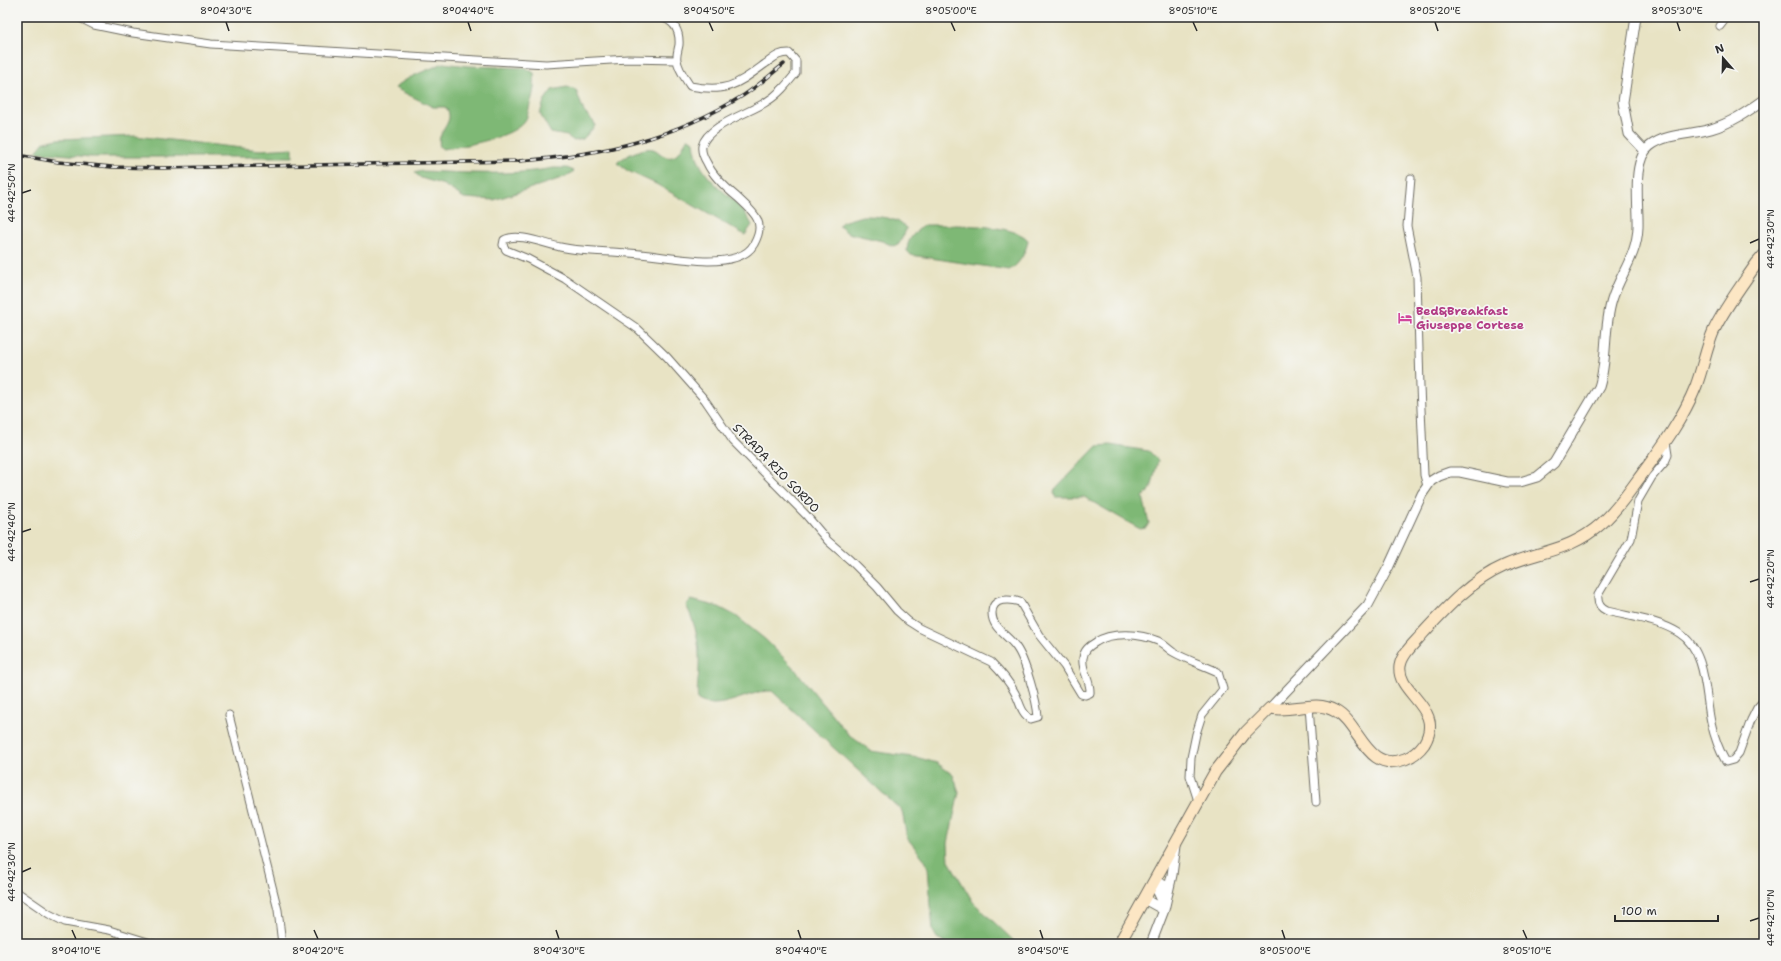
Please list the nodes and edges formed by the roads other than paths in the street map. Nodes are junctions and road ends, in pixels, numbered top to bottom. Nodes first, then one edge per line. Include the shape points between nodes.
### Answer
1 (78, 17) edge
2 (606, 17) edge
3 (642, 17) edge
4 (660, 17) edge
5 (1636, 17) edge
6 (1726, 17) edge
7 (1720, 26) dead end
8 (676, 60) junction
9 (1764, 100) edge
10 (1645, 151) junction
11 (1411, 178) dead end
12 (1764, 255) edge
13 (1666, 442) junction
14 (1427, 486) junction
15 (1764, 700) edge
16 (1309, 706) junction
17 (1270, 708) junction
18 (229, 715) dead end
19 (1198, 801) junction
20 (1316, 802) dead end
21 (1176, 843) junction
22 (1154, 881) junction
23 (17, 892) edge
24 (1168, 893) junction
25 (1144, 899) junction
26 (1164, 910) junction
27 (154, 944) edge
28 (282, 944) edge
29 (1119, 944) edge
30 (1151, 944) edge

1 - 8 street via 94,25 133,33 211,44 546,64 628,59
2 - 3 street
4 - 8 street via 674,24 679,34
5 - 10 street via 1623,102 1627,129
6 - 7 street
8 - 19 street, STRADA RIO SORDO via 690,86 710,90 736,84 780,53 789,53 796,62 796,73 775,95 765,103 724,123 702,146 708,166 756,215 760,223 760,232 752,249 728,260 692,260 560,247 509,237 504,240 506,250 528,258 565,278 651,340 705,400 732,441 806,514 828,541 866,576 897,611 920,628 991,662 1015,692 1025,716 1031,720 1038,717 1027,676 1016,647 996,628 992,613 994,606 1006,598 1020,602 1039,635 1064,666 1081,694 1090,693 1089,681 1083,668 1085,650 1109,636 1137,636 1159,642 1174,652 1218,672 1223,690 1202,715 1191,758 1190,776
9 - 10 street via 1722,126 1669,137 1657,141
10 - 14 street via 1638,175 1636,241 1633,254 1612,300 1601,381 1554,463 1537,477 1520,482 1450,472 1439,476
11 - 14 street via 1407,226 1417,278 1424,475
12 - 13 main road via 1714,330 1696,386
13 - 15 street via 1668,455 1638,501 1631,539 1598,595 1598,603 1603,610 1664,626 1688,640 1700,662 1714,735 1726,762 1733,760 1739,753 1751,720
13 - 16 main road via 1615,509 1590,534 1565,547 1506,565 1482,578 1448,606 1408,651 1400,664 1400,672 1402,679 1423,707 1428,717 1429,728 1421,749 1412,756 1402,760 1380,759 1370,753 1337,711 1326,707
14 - 17 street via 1368,605
16 - 17 main road via 1279,710
16 - 20 street
17 - 19 main road via 1229,752
18 - 28 street via 278,910
19 - 21 main road
21 - 22 main road
21 - 24 street
22 - 24 street via 1164,885
22 - 25 main road
22 - 26 street
23 - 27 street via 65,922 109,930
24 - 26 street
25 - 26 street
25 - 29 main road
26 - 30 street

